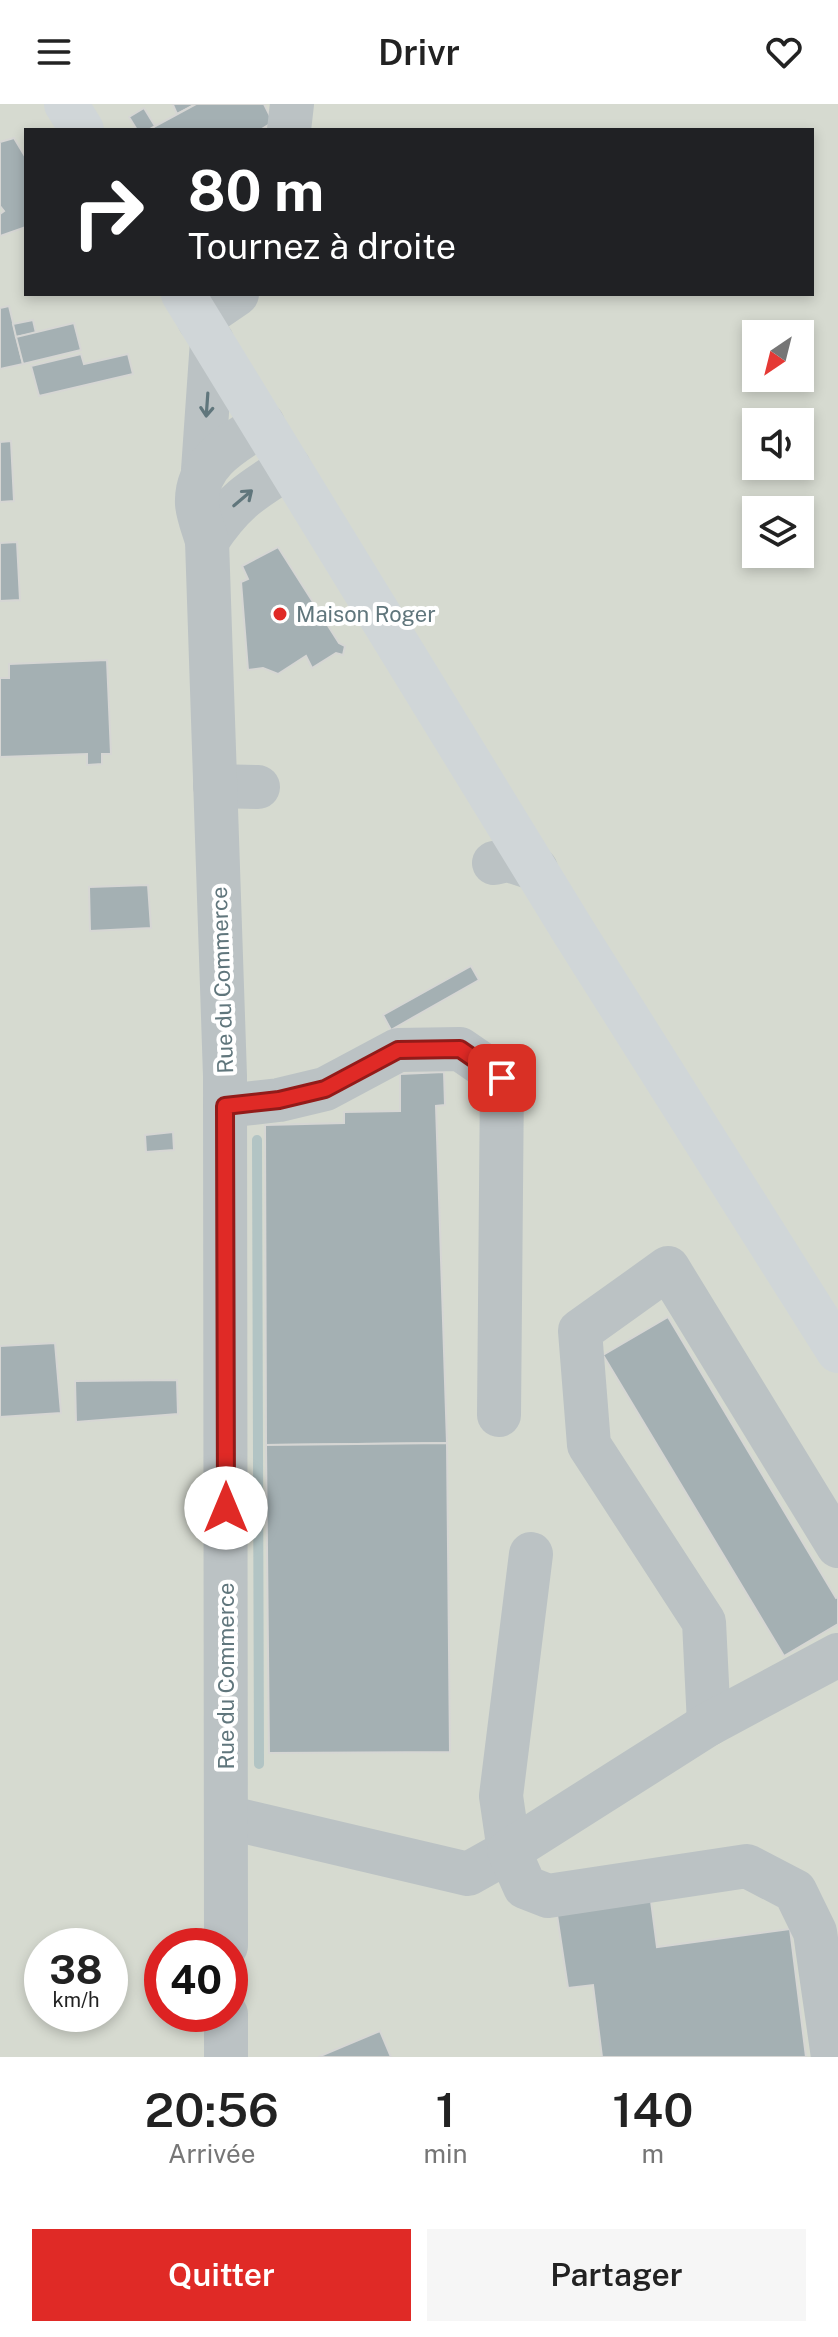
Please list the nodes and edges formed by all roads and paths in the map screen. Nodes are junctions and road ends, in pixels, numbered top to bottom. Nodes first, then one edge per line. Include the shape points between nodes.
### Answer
1 (66, 104) edge
2 (292, 104) edge
3 (81, 128) edge
4 (289, 128) edge
5 (234, 296) edge
6 (198, 318) edge
7 (263, 424) junction
8 (289, 467) junction
9 (203, 470) junction
10 (207, 541) junction
11 (225, 1106) junction
12 (838, 1351) edge
13 (499, 1415) dead end
14 (838, 1546) edge
15 (531, 1554) dead end
16 (838, 1655) edge
17 (709, 1724) junction
18 (226, 1817) junction
19 (509, 1851) junction
20 (226, 1928) edge
21 (226, 2032) edge
22 (226, 2057) edge
23 (833, 2057) edge

1 - 3 main road
2 - 4 street
5 - 6 street
6 - 7 main road
6 -> 9 street, Rue du Commerce
7 - 8 main road
7 - 9 street
10 -> 8 street via 227,511
8 - 12 main road via 495,843 536,869
9 - 10 street, Rue du Commerce via 197,503
10 - 11 street, Rue du Commerce via 236,778
11 - 13 street via 325,1089 398,1050 460,1049 502,1078
11 - 18 street, Rue du Commerce
14 - 17 street via 668,1268 580,1331 589,1445 704,1622
15 - 19 street via 501,1796
16 - 17 street
17 - 19 street
18 - 19 street via 468,1874
18 - 20 street, Rue du Commerce
19 - 23 street via 525,1887 548,1896 747,1866 795,1891 815,1932
21 - 22 street

